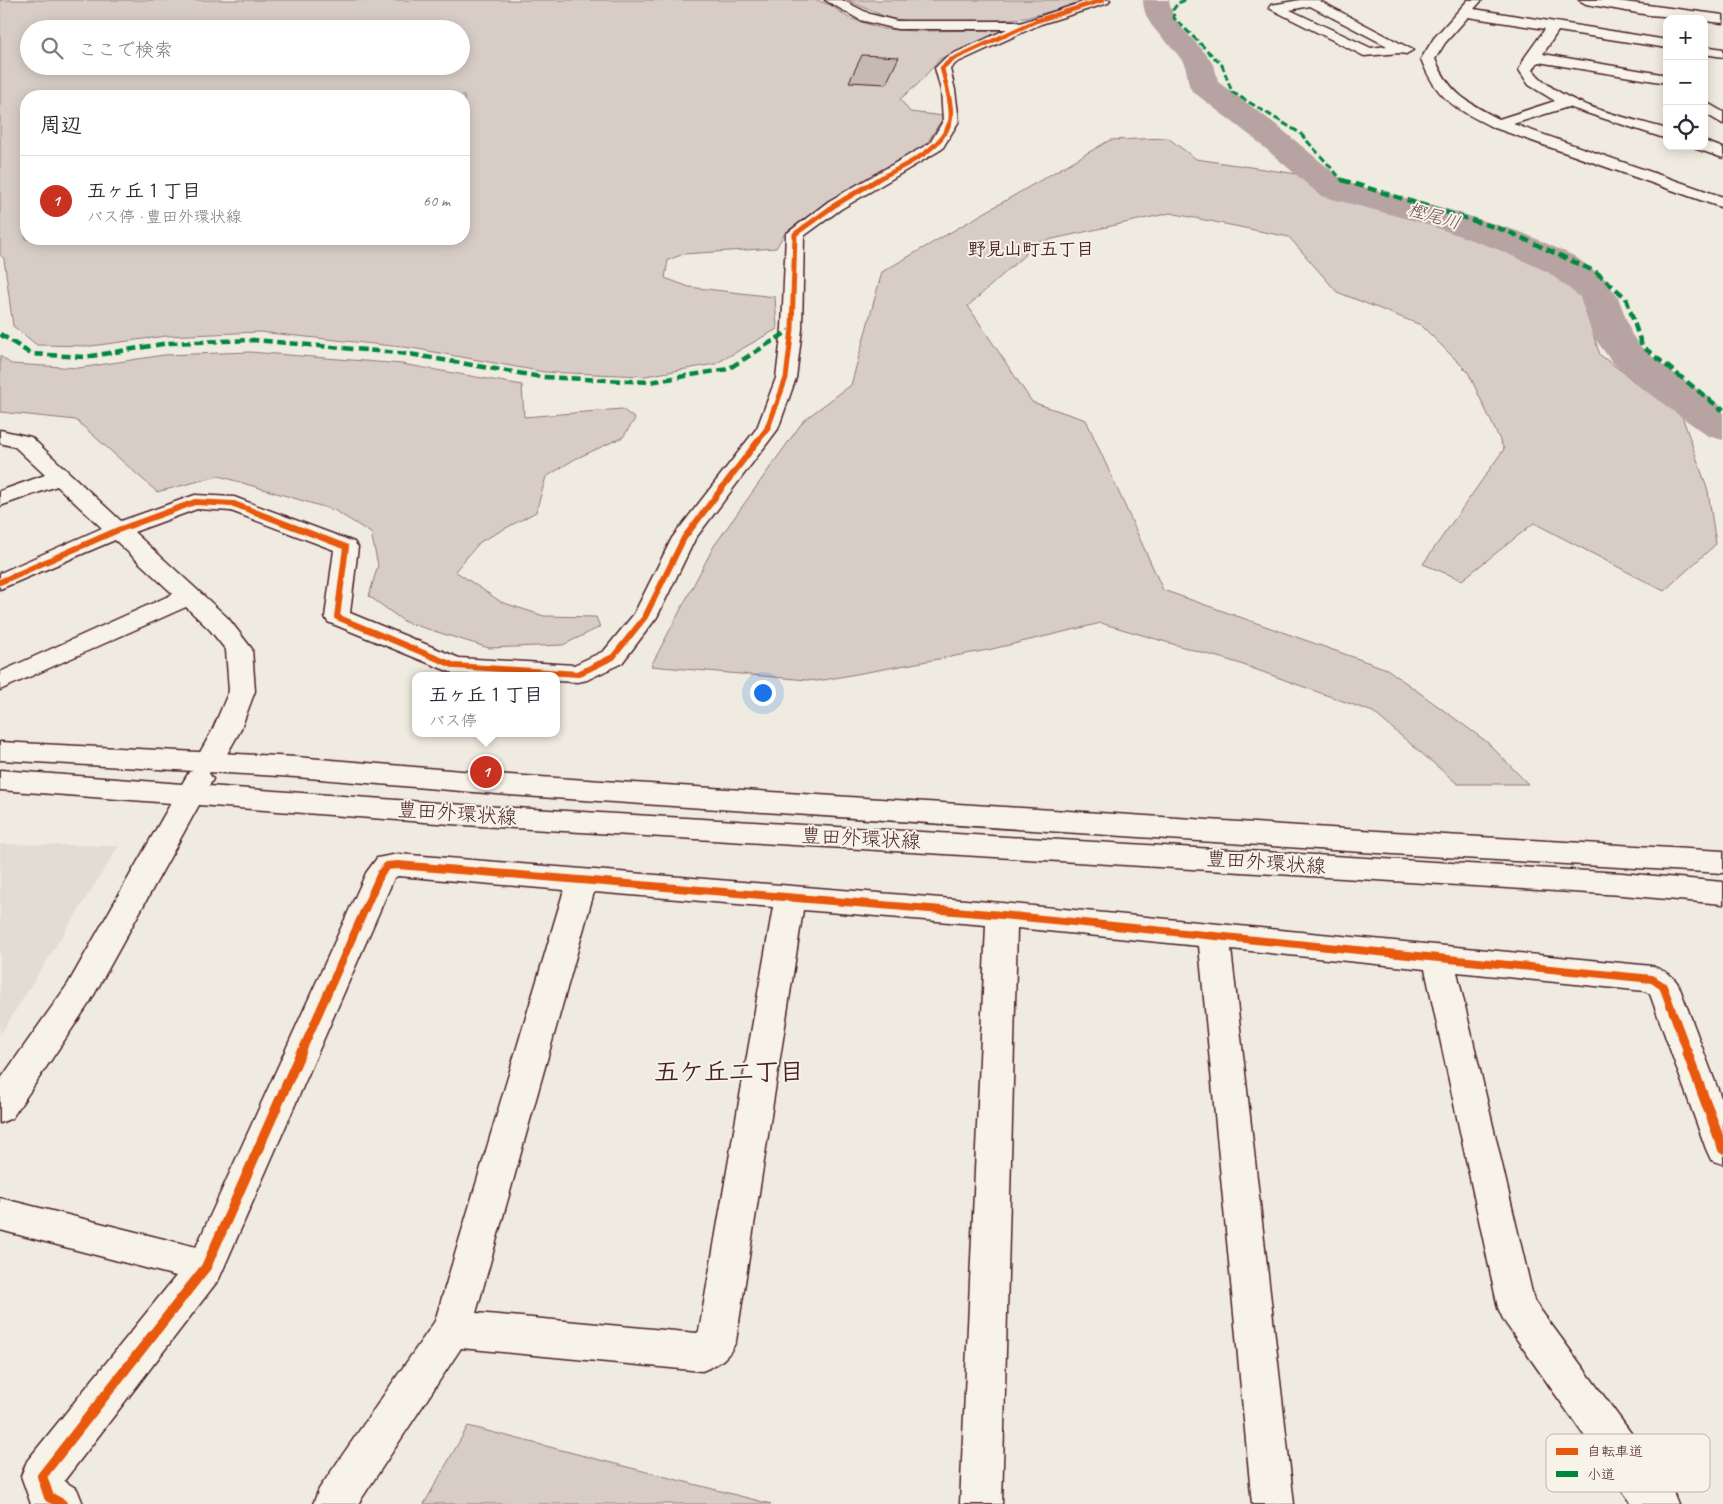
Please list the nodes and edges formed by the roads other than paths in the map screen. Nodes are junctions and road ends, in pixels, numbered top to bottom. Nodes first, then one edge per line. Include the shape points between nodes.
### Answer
1 (832, 0) edge
2 (1103, 0) edge
3 (1590, 0) edge
4 (1310, 1) edge
5 (1470, 6) edge
6 (1723, 19) edge
7 (1028, 24) junction
8 (1553, 27) junction
9 (1663, 43) edge
10 (1402, 48) junction
11 (1708, 51) edge
12 (1723, 53) edge
13 (1532, 57) junction
14 (1428, 59) junction
15 (1663, 78) edge
16 (1567, 102) junction
17 (1708, 109) edge
18 (1723, 119) edge
19 (1498, 124) junction
20 (1663, 133) edge
21 (1723, 139) edge
22 (1708, 145) edge
23 (1708, 147) edge
24 (1723, 153) edge
25 (1723, 203) edge
26 (0, 436) edge
27 (59, 477) junction
28 (0, 499) edge
29 (118, 530) junction
30 (0, 582) edge
31 (189, 596) junction
32 (547, 672) edge
33 (560, 673) edge
34 (0, 682) edge
35 (0, 750) edge
36 (208, 763) junction
37 (0, 780) edge
38 (192, 793) junction
39 (1723, 862) edge
40 (582, 880) junction
41 (1723, 893) edge
42 (790, 898) junction
43 (1002, 915) junction
44 (1214, 936) junction
45 (1438, 957) junction
46 (0, 1108) edge
47 (1723, 1149) edge
48 (0, 1214) edge
49 (206, 1267) junction
50 (452, 1330) junction
51 (1607, 1434) edge
52 (1648, 1492) edge
53 (62, 1504) edge
54 (334, 1504) edge
55 (981, 1504) edge
56 (1273, 1504) edge
57 (1657, 1504) edge

1 - 7 street via 865,17 897,25
2 - 7 street
3 - 6 street
4 - 10 street
4 - 10 street via 1276,8 1369,53
5 - 8 street
5 - 14 street via 1439,41
7 - 33 street via 951,60 942,68 951,120 936,146 835,205 795,234 792,329 786,378 767,429 684,538 645,617 613,657 578,674
8 - 9 street
8 - 13 street
10 - 14 street
11 - 12 street
13 - 15 street
13 - 16 street via 1526,70 1529,78
14 - 19 street via 1438,81 1448,93 1465,107
16 - 19 street
16 - 20 street
17 - 18 street
19 - 25 street
21 - 22 street
23 - 24 street
26 - 27 street via 23,442
27 - 28 street
27 - 29 street
29 - 30 street
29 - 31 street
29 - 32 street via 195,502 234,504 346,547 336,617 455,666
31 - 34 street
31 - 36 street via 219,624 239,649 242,691 226,731
35 - 36 street, 豊田外環状線
36 - 38 street
36 - 39 street, 豊田外環状線 via 1393,844
37 - 38 street, 豊田外環状線
38 - 41 street, 豊田外環状線 via 464,815 1622,884
38 - 46 street via 80,993
40 - 42 street
40 - 49 street via 387,866 377,882
40 - 50 street
42 - 43 street
42 - 50 street via 717,1340 702,1352
43 - 44 street
43 - 55 street
44 - 45 street
44 - 56 street
45 - 47 street via 1657,980
45 - 51 street via 1517,1308
48 - 49 street
49 - 53 street via 42,1476 49,1497
50 - 54 street
52 - 57 street

